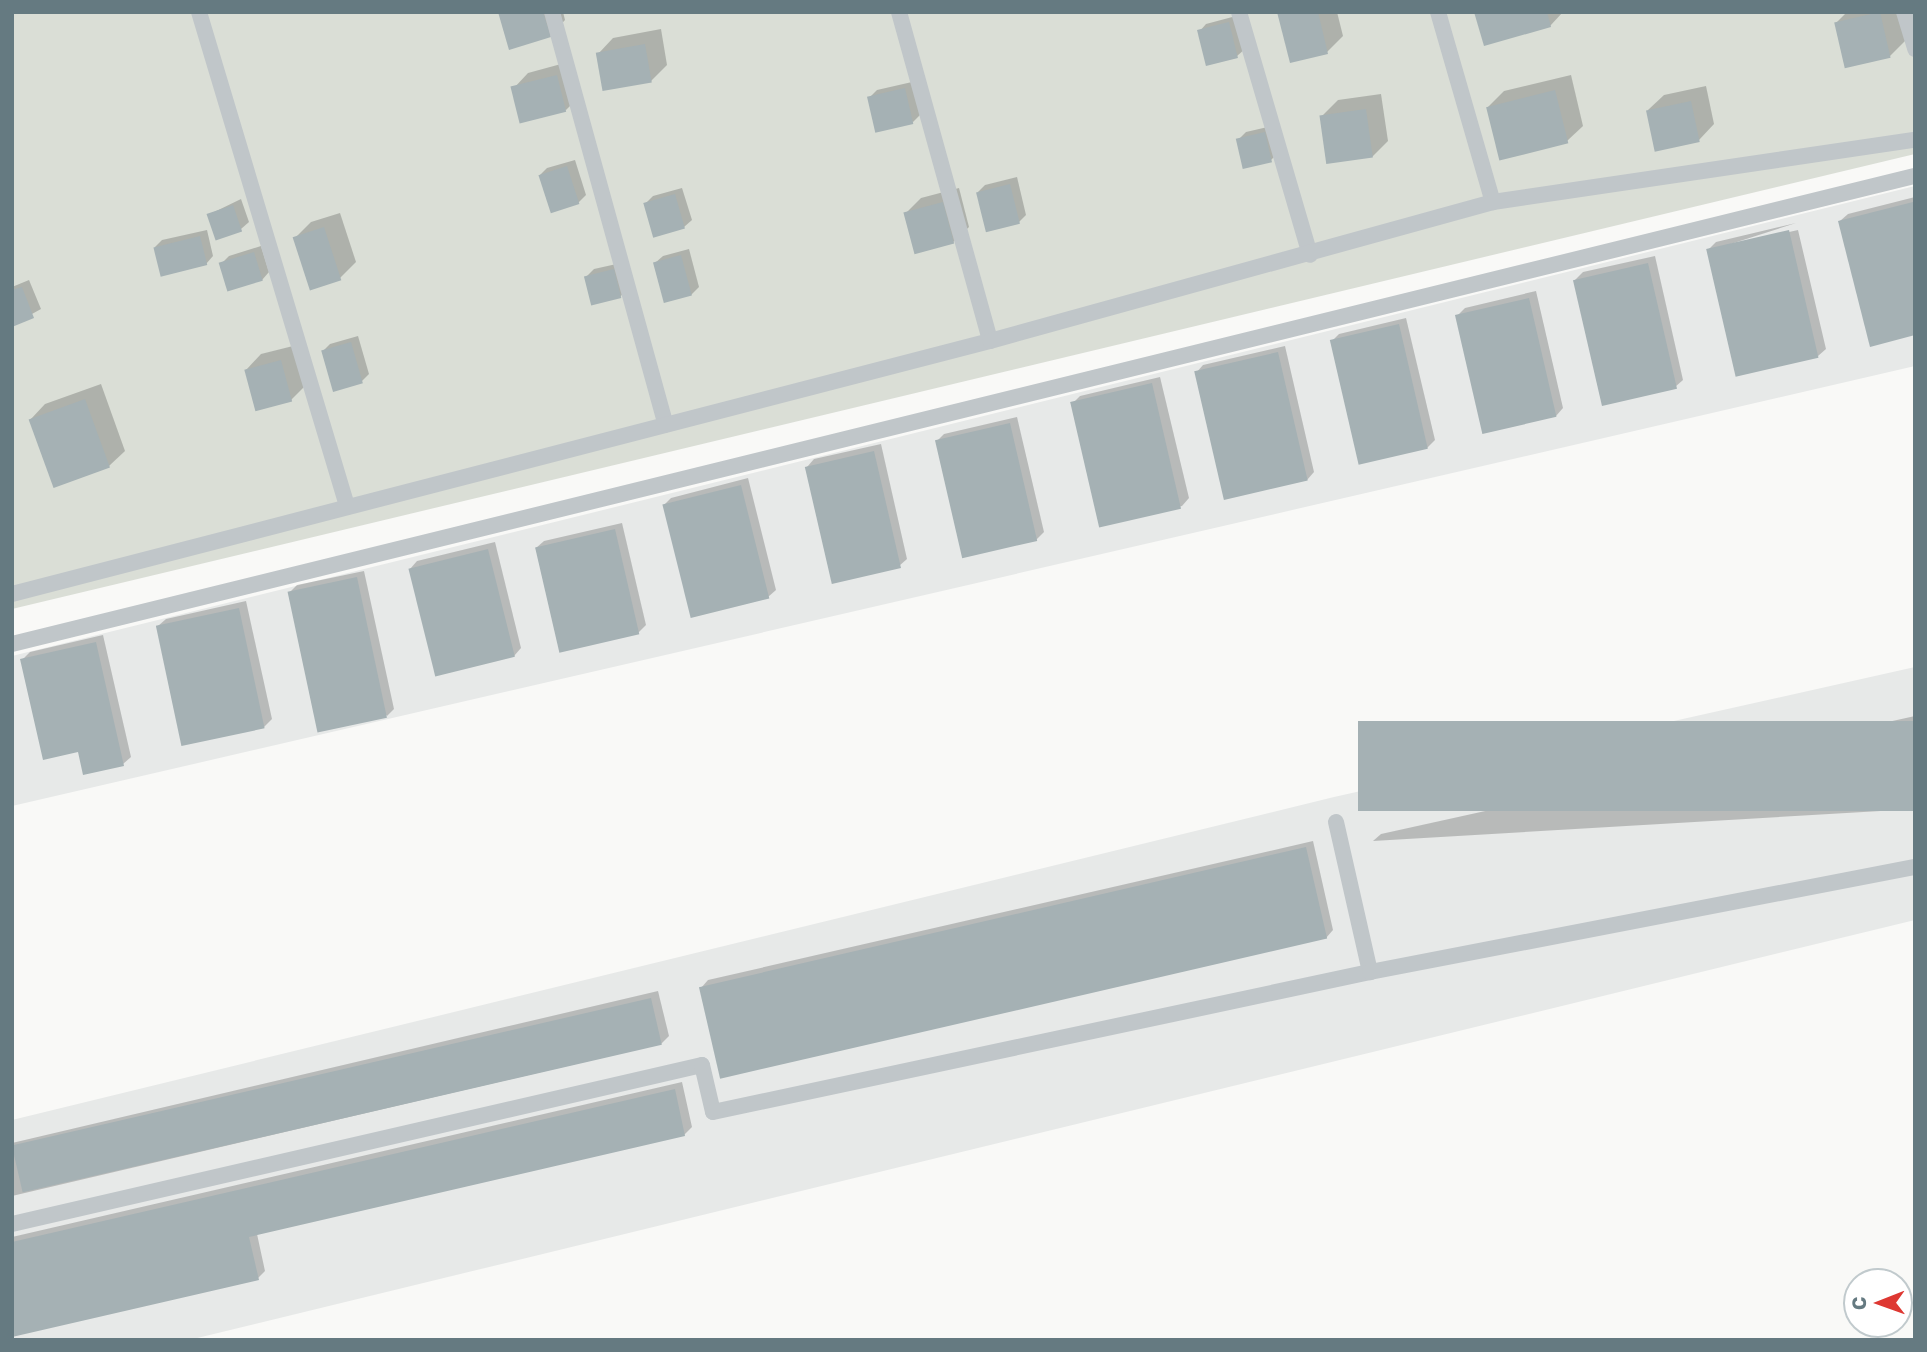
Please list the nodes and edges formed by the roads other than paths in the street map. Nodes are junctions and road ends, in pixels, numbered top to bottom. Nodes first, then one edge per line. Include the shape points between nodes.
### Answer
1 (199, 12) edge
2 (552, 12) edge
3 (899, 12) edge
4 (1239, 12) edge
5 (1438, 12) edge
6 (1904, 12) edge
7 (1915, 49) edge
8 (1915, 140) edge
9 (1915, 176) edge
10 (1493, 202) junction
11 (1310, 255) junction
12 (990, 341) junction
13 (666, 425) junction
14 (347, 506) junction
15 (13, 592) edge
16 (12, 644) edge
17 (1336, 822) dead end
18 (1915, 867) edge
19 (1370, 972) junction
20 (12, 1223) edge

1 - 14 lane
2 - 13 lane
3 - 12 lane
4 - 11 lane
5 - 10 lane
6 - 7 lane
8 - 10 lane
9 - 16 lane
10 - 11 lane
11 - 12 lane
12 - 13 lane
13 - 14 lane
14 - 15 lane
17 - 19 lane
18 - 19 lane
19 - 20 lane via 713,1112 702,1065

